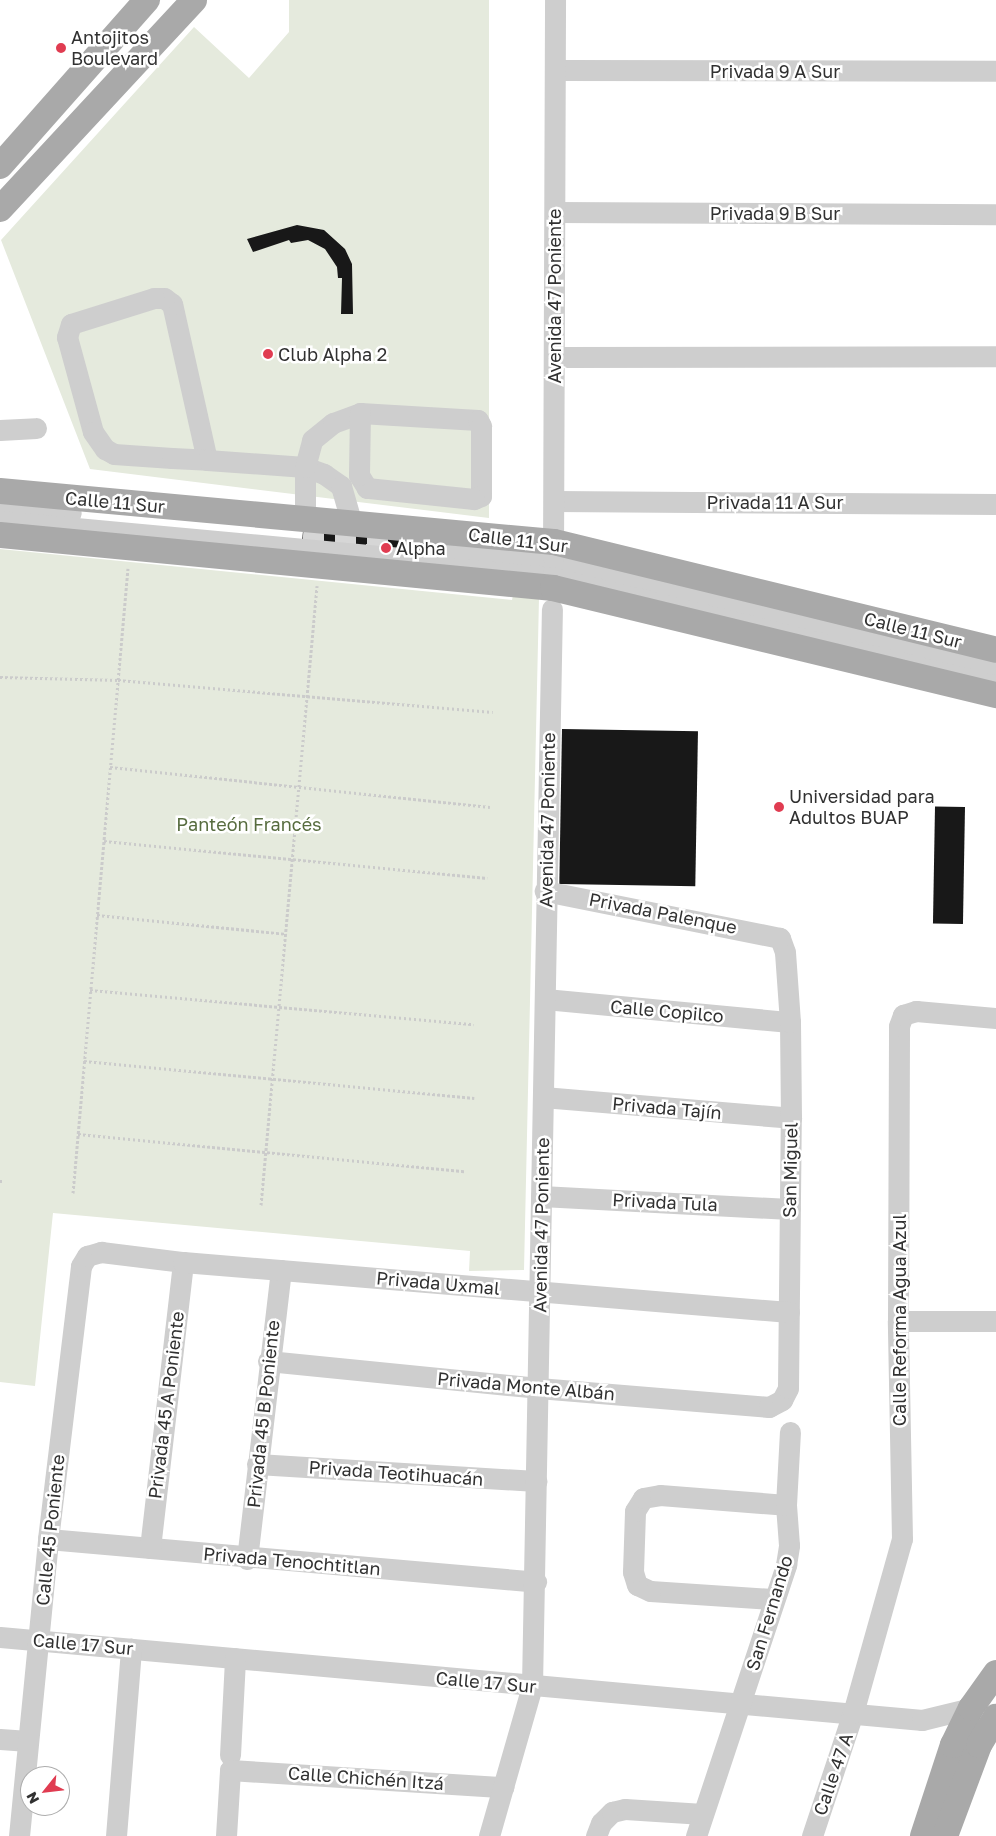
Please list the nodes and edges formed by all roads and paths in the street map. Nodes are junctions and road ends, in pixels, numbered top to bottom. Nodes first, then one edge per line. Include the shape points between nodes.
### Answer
1 (147, 0) edge
2 (156, 0) edge
3 (184, 0) edge
4 (194, 0) edge
5 (555, 0) edge
6 (555, 70) junction
7 (996, 71) edge
8 (0, 166) edge
9 (0, 174) edge
10 (0, 201) edge
11 (0, 210) edge
12 (555, 212) junction
13 (996, 214) edge
14 (996, 356) edge
15 (554, 357) junction
16 (360, 413) junction
17 (36, 428) dead end
18 (0, 430) edge
19 (208, 460) junction
20 (305, 467) junction
21 (0, 492) edge
22 (554, 501) junction
23 (996, 504) edge
24 (0, 506) edge
25 (0, 521) edge
26 (352, 524) junction
27 (304, 527) junction
28 (0, 535) edge
29 (448, 547) tunnel mouth
30 (128, 567) dead end
31 (553, 576) junction
32 (317, 585) dead end
33 (996, 650) edge
34 (996, 664) edge
35 (0, 677) edge
36 (118, 680) junction
37 (996, 681) edge
38 (996, 695) edge
39 (307, 696) junction
40 (494, 712) dead end
41 (110, 767) junction
42 (299, 787) junction
43 (490, 807) dead end
44 (104, 841) junction
45 (292, 859) junction
46 (487, 878) dead end
47 (545, 891) junction
48 (97, 915) junction
49 (286, 934) junction
50 (780, 938) joint
51 (90, 990) junction
52 (545, 999) junction
53 (279, 1007) junction
54 (996, 1018) edge
55 (790, 1022) junction
56 (473, 1024) dead end
57 (84, 1061) junction
58 (273, 1079) junction
59 (543, 1097) junction
60 (474, 1098) dead end
61 (791, 1118) junction
62 (78, 1134) junction
63 (266, 1152) junction
64 (464, 1171) dead end
65 (73, 1193) dead end
66 (541, 1196) junction
67 (262, 1205) dead end
68 (790, 1209) junction
69 (87, 1256) joint
70 (183, 1262) junction
71 (281, 1270) junction
72 (540, 1291) junction
73 (789, 1312) junction
74 (898, 1321) junction
75 (996, 1321) edge
76 (268, 1361) junction
77 (538, 1388) junction
78 (782, 1400) joint
79 (790, 1432) dead end
80 (257, 1464) junction
81 (536, 1481) junction
82 (786, 1505) junction
83 (48, 1538) junction
84 (150, 1548) junction
85 (247, 1558) junction
86 (536, 1582) junction
87 (772, 1599) junction
88 (0, 1637) edge
89 (38, 1640) junction
90 (131, 1649) junction
91 (235, 1658) junction
92 (996, 1673) edge
93 (532, 1686) junction
94 (741, 1704) junction
95 (971, 1708) junction
96 (853, 1713) junction
97 (996, 1717) edge
98 (0, 1739) edge
99 (28, 1741) junction
100 (230, 1762) junction
101 (503, 1787) junction
102 (703, 1814) junction
103 (19, 1836) edge
104 (116, 1836) edge
105 (226, 1836) edge
106 (489, 1836) edge
107 (596, 1836) edge
108 (696, 1836) edge
109 (812, 1836) edge
110 (924, 1836) edge
111 (945, 1836) edge

1 - 8 main road
2 - 9 street
3 - 10 street
4 - 11 main road
5 - 6 street, Avenida 47 Poniente
6 - 7 street, Privada 9 A Sur
6 - 12 street, Avenida 47 Poniente
12 - 13 street, Privada 9 B Sur
12 - 15 street, Avenida 47 Poniente
14 - 15 street
15 - 22 street, Avenida 47 Poniente
16 - 16 street via 478,420 481,426 480,496 474,499 367,488 359,475
16 - 20 street via 333,423 320,432 307,449
17 - 18 street
19 - 19 street via 114,454 98,442 67,337 71,324 154,298 164,298 172,304
19 - 20 street
20 - 26 street via 324,474 340,486
20 - 27 street
21 - 27 main road, Calle 11 Sur
22 - 23 street, Privada 11 A Sur
22 - 31 street, Avenida 47 Poniente
24 - 27 street
25 - 31 street
26 - 27 main road, Calle 11 Sur
26 - 31 main road, Calle 11 Sur
28 - 31 main road, Calle 11 Sur
29 - 31 street
30 - 36 path
31 - 33 main road, Calle 11 Sur
31 - 34 street
31 - 37 street
31 - 38 main road, Calle 11 Sur
31 - 47 street, Avenida 47 Poniente
32 - 39 path
35 - 36 path
36 - 39 path
36 - 41 path
39 - 40 path
39 - 42 path
41 - 42 path
41 - 44 path
42 - 43 path
42 - 45 path
44 - 45 path
44 - 48 path
45 - 46 path
45 - 49 path
47 - 50 street, Privada Palenque
47 - 52 street, Avenida 47 Poniente
48 - 49 path
48 - 51 path
49 - 53 path
50 - 55 street, San Miguel via 785,952
51 - 53 path
51 - 57 path
52 - 55 street, Calle Copilco
52 - 59 street, Avenida 47 Poniente
53 - 56 path
53 - 58 path
54 - 74 street, Calle Reforma Agua Azul via 916,1011 903,1014 899,1026
55 - 61 street, San Miguel
57 - 58 path
57 - 62 path
58 - 60 path
58 - 63 path
59 - 61 street, Privada Tajín
59 - 66 street, Avenida 47 Poniente
61 - 68 street, San Miguel
62 - 63 path
62 - 65 path
63 - 64 path
63 - 67 path
66 - 68 street, Privada Tula
66 - 72 street, Avenida 47 Poniente
68 - 73 street, San Miguel
69 - 70 street, Privada Uxmal via 101,1252
69 - 83 street, Calle 45 Poniente via 81,1266
70 - 71 street, Privada Uxmal
70 - 84 street, Privada 45 A Poniente
71 - 72 street, Privada Uxmal
71 - 76 street, Privada 45 B Poniente
72 - 73 street, Privada Uxmal
72 - 77 street, Avenida 47 Poniente
73 - 78 street, San Miguel via 788,1388
74 - 75 street
74 - 96 street, Calle Reforma Agua Azul via 902,1539
76 - 77 street, Privada Monte Albán
76 - 80 street, Privada 45 B Poniente
77 - 78 street, Privada Monte Albán via 769,1407
77 - 81 street, Avenida 47 Poniente
79 - 82 street, San Fernando
80 - 81 street, Privada Teotihuacán
80 - 85 street, Privada 45 B Poniente
81 - 86 street, Avenida 47 Poniente
82 - 87 street, San Fernando via 789,1545 786,1565
82 - 87 street via 660,1495 643,1498 635,1511 633,1572 637,1585 650,1591
83 - 84 street, Privada Tenochtitlan
83 - 89 street, Calle 45 Poniente
84 - 85 street, Privada Tenochtitlan
85 - 86 street, Privada Tenochtitlan
86 - 93 street, Avenida 47 Poniente
87 - 94 street, San Fernando
88 - 89 street, Calle 17 Sur
89 - 90 street, Calle 17 Sur
89 - 99 street, Calle 45 Poniente
90 - 91 street, Calle 17 Sur
90 - 104 street
91 - 93 street, Calle 17 Sur
91 - 100 street
92 - 95 main road
93 - 94 street, Calle 17 Sur
93 - 101 street, Avenida 47 Poniente
94 - 96 street, Calle 17 Sur
94 - 102 street, San Fernando
95 - 96 street, Calle 17 Sur via 922,1720
95 - 110 main road via 953,1745
96 - 109 street, Calle 47 A
97 - 111 main road via 979,1745
98 - 99 street
99 - 103 street, Calle 45 Poniente
100 - 101 street, Calle Chichén Itzá
100 - 105 street
101 - 106 street, Avenida 47 Poniente
102 - 107 street via 625,1809 612,1812 601,1823
102 - 108 street, San Fernando

